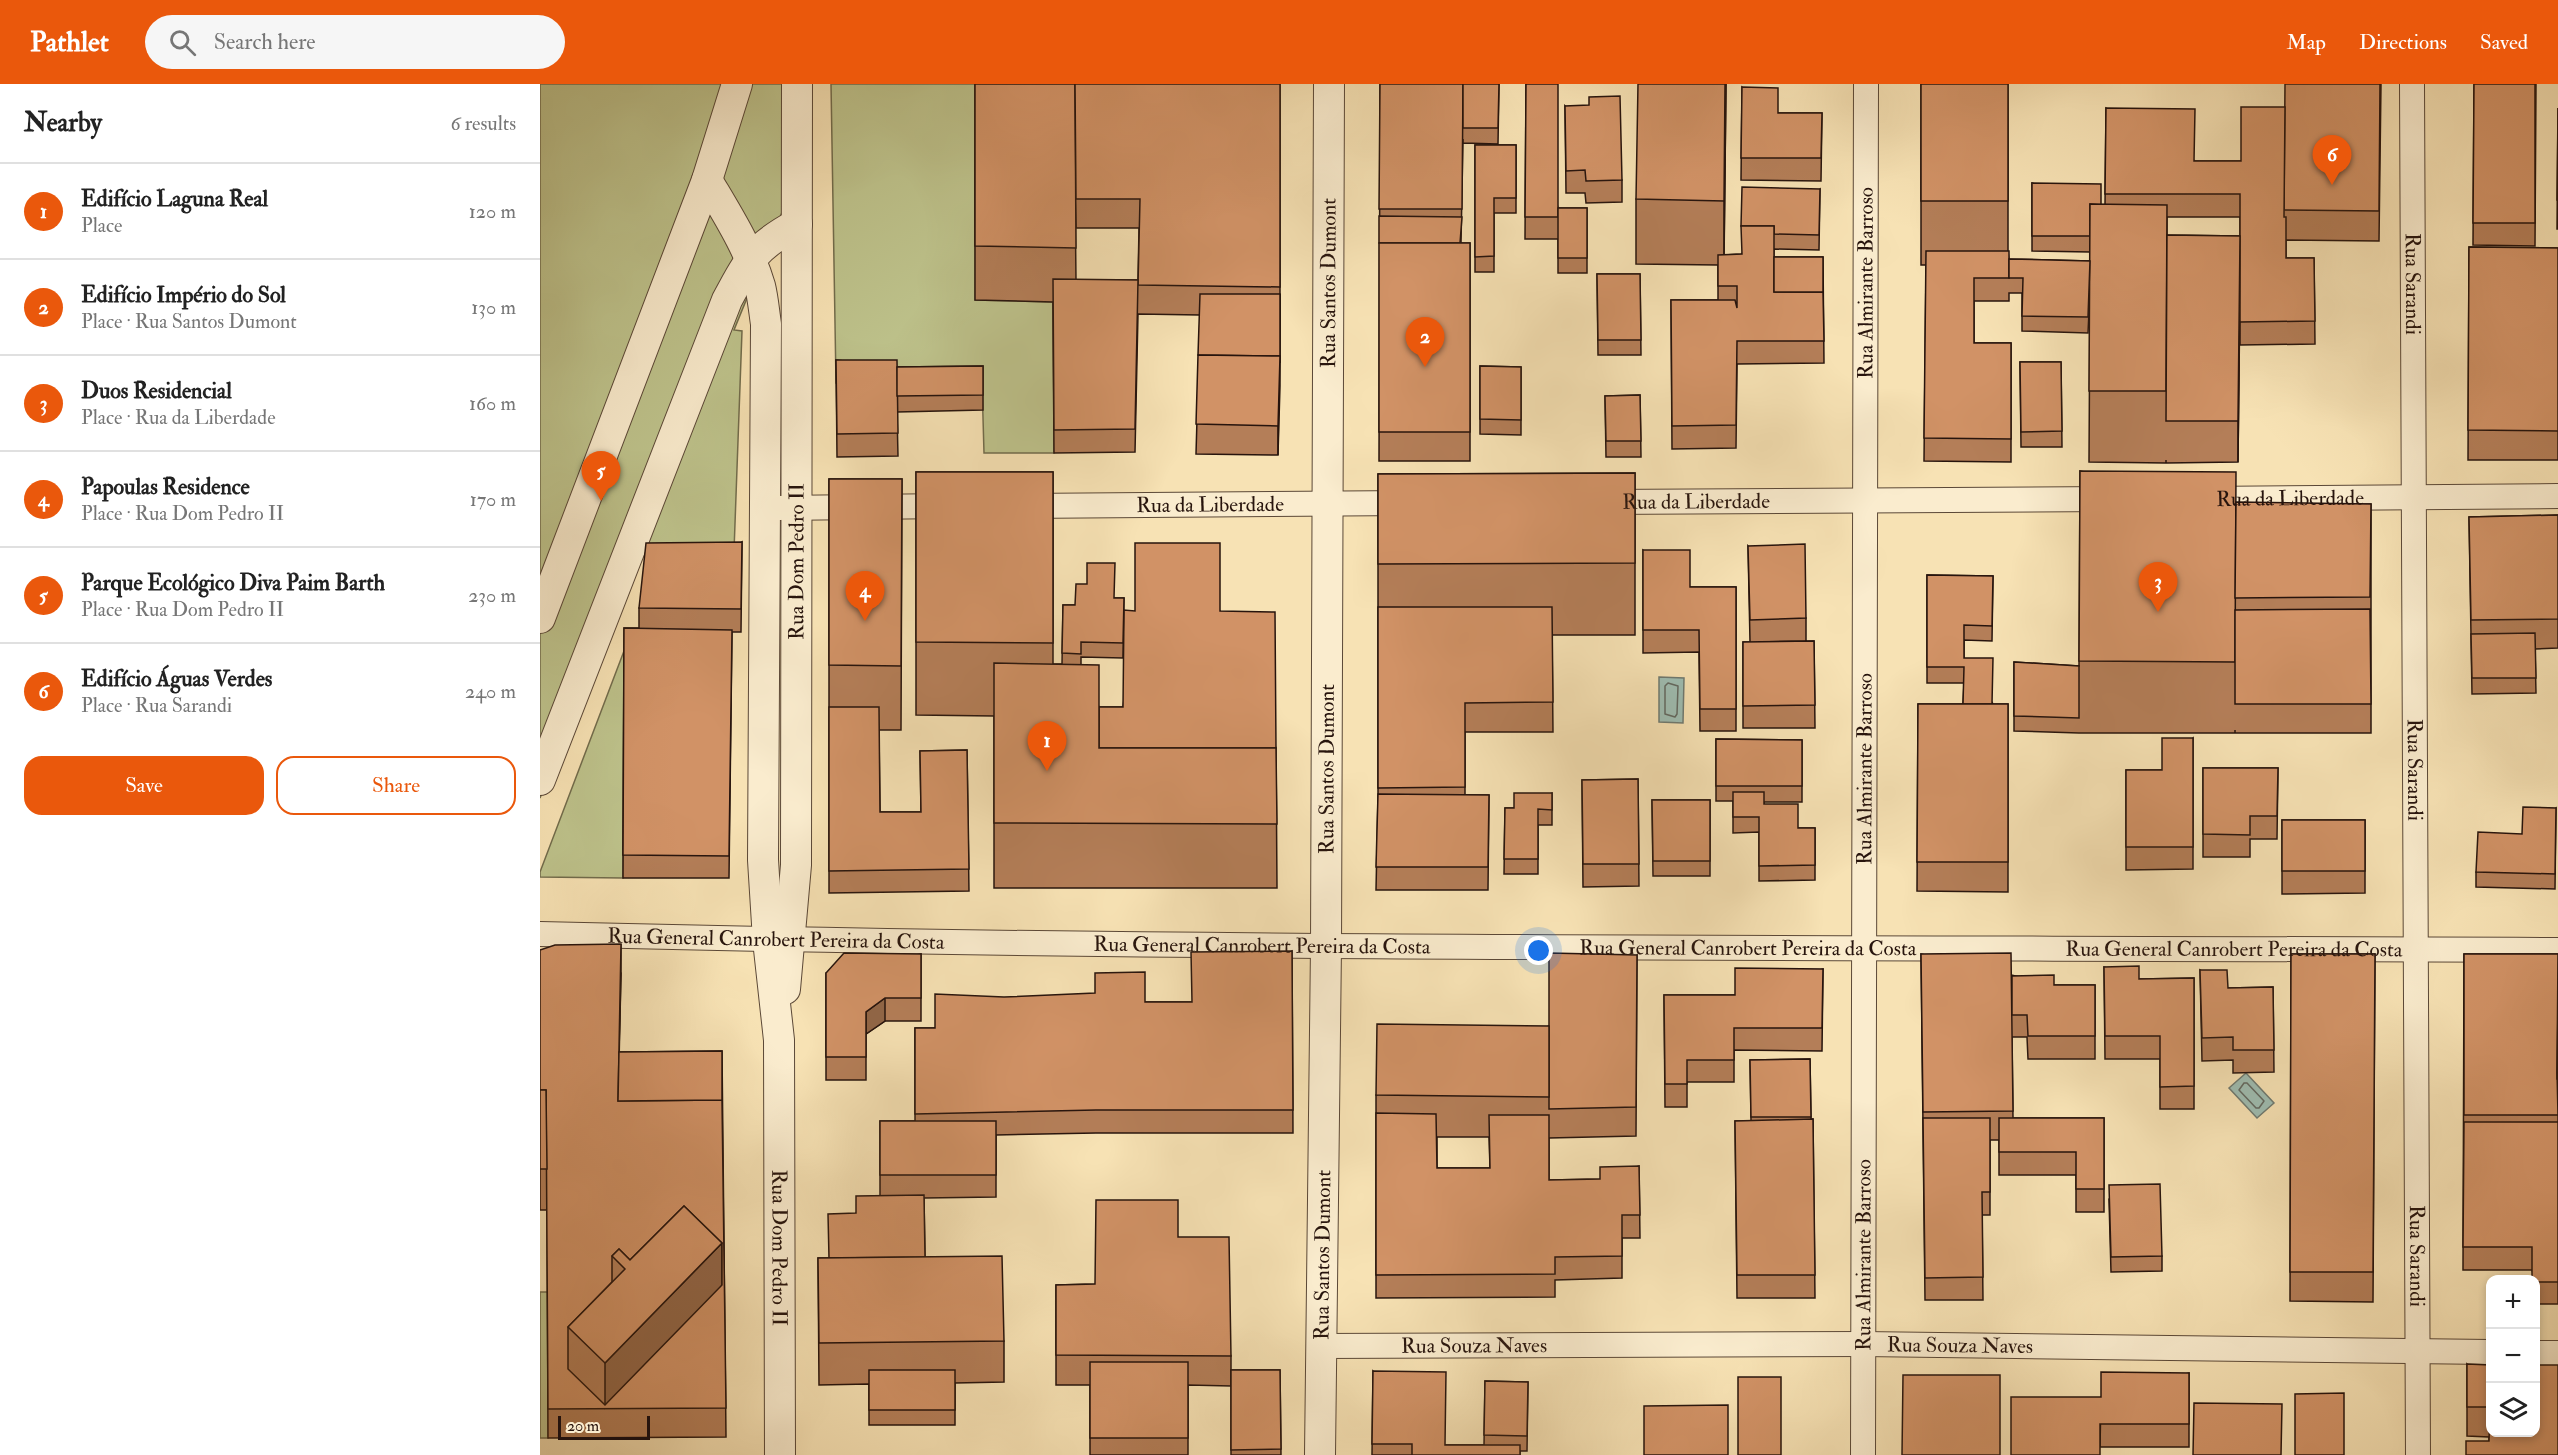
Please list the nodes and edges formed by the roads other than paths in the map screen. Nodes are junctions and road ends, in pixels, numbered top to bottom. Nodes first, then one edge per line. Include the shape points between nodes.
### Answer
1 (736, 84) edge
2 (796, 84) edge
3 (1329, 84) edge
4 (1866, 84) edge
5 (2412, 84) edge
6 (707, 180) junction
7 (797, 224) junction
8 (750, 259) junction
9 (2558, 496) edge
10 (2416, 498) junction
11 (2140, 499) edge
12 (2176, 499) edge
13 (1864, 500) junction
14 (1577, 502) edge
15 (1434, 503) edge
16 (1326, 504) junction
17 (795, 507) junction
18 (763, 508) junction
19 (540, 618) edge
20 (540, 780) edge
21 (540, 934) edge
22 (780, 940) junction
23 (1326, 946) junction
24 (1865, 947) junction
25 (2414, 949) junction
26 (2558, 950) edge
27 (1863, 1344) junction
28 (1321, 1346) junction
29 (2419, 1352) junction
30 (2486, 1352) edge
31 (2540, 1353) edge
32 (2558, 1353) edge
33 (780, 1455) edge
34 (1320, 1455) edge
35 (1863, 1455) edge
36 (2418, 1455) edge

1 - 6 street
2 - 7 street, Rua Dom Pedro II
3 - 16 street, Rua Santos Dumont
4 - 13 street, Rua Almirante Barroso
5 - 10 street, Rua Sarandi
6 - 8 street, Rua Dom Pedro II
6 - 19 street
7 - 8 street via 770,239
7 - 17 street, Rua Dom Pedro II
8 - 18 street, Rua Dom Pedro II via 760,287 766,324
8 - 20 street via 727,300
9 - 10 street, Rua da Liberdade
10 - 12 street, Rua da Liberdade
10 - 25 street, Rua Sarandi
11 - 13 street, Rua da Liberdade
13 - 14 street, Rua da Liberdade
13 - 24 street, Rua Almirante Barroso
15 - 16 street, Rua da Liberdade
16 - 17 street, Rua da Liberdade
16 - 23 street, Rua Santos Dumont
17 - 18 street, Rua da Liberdade
17 - 22 street, Rua Dom Pedro II via 796,865
18 - 22 street, Rua Dom Pedro II via 763,860
21 - 22 street, Rua General Canrobert Pereira da Costa
22 - 23 street, Rua General Canrobert Pereira da Costa
22 - 33 street, Rua Dom Pedro II
23 - 24 street, Rua General Canrobert Pereira da Costa
23 - 28 street, Rua Santos Dumont
24 - 25 street, Rua General Canrobert Pereira da Costa
24 - 27 street, Rua Almirante Barroso
25 - 26 street, Rua General Canrobert Pereira da Costa
25 - 29 street, Rua Sarandi
27 - 28 street, Rua Souza Naves
27 - 29 street, Rua Souza Naves
27 - 35 street, Rua Almirante Barroso
28 - 34 street, Rua Santos Dumont
29 - 30 street, Rua Souza Naves
29 - 36 street, Rua Sarandi
31 - 32 street

